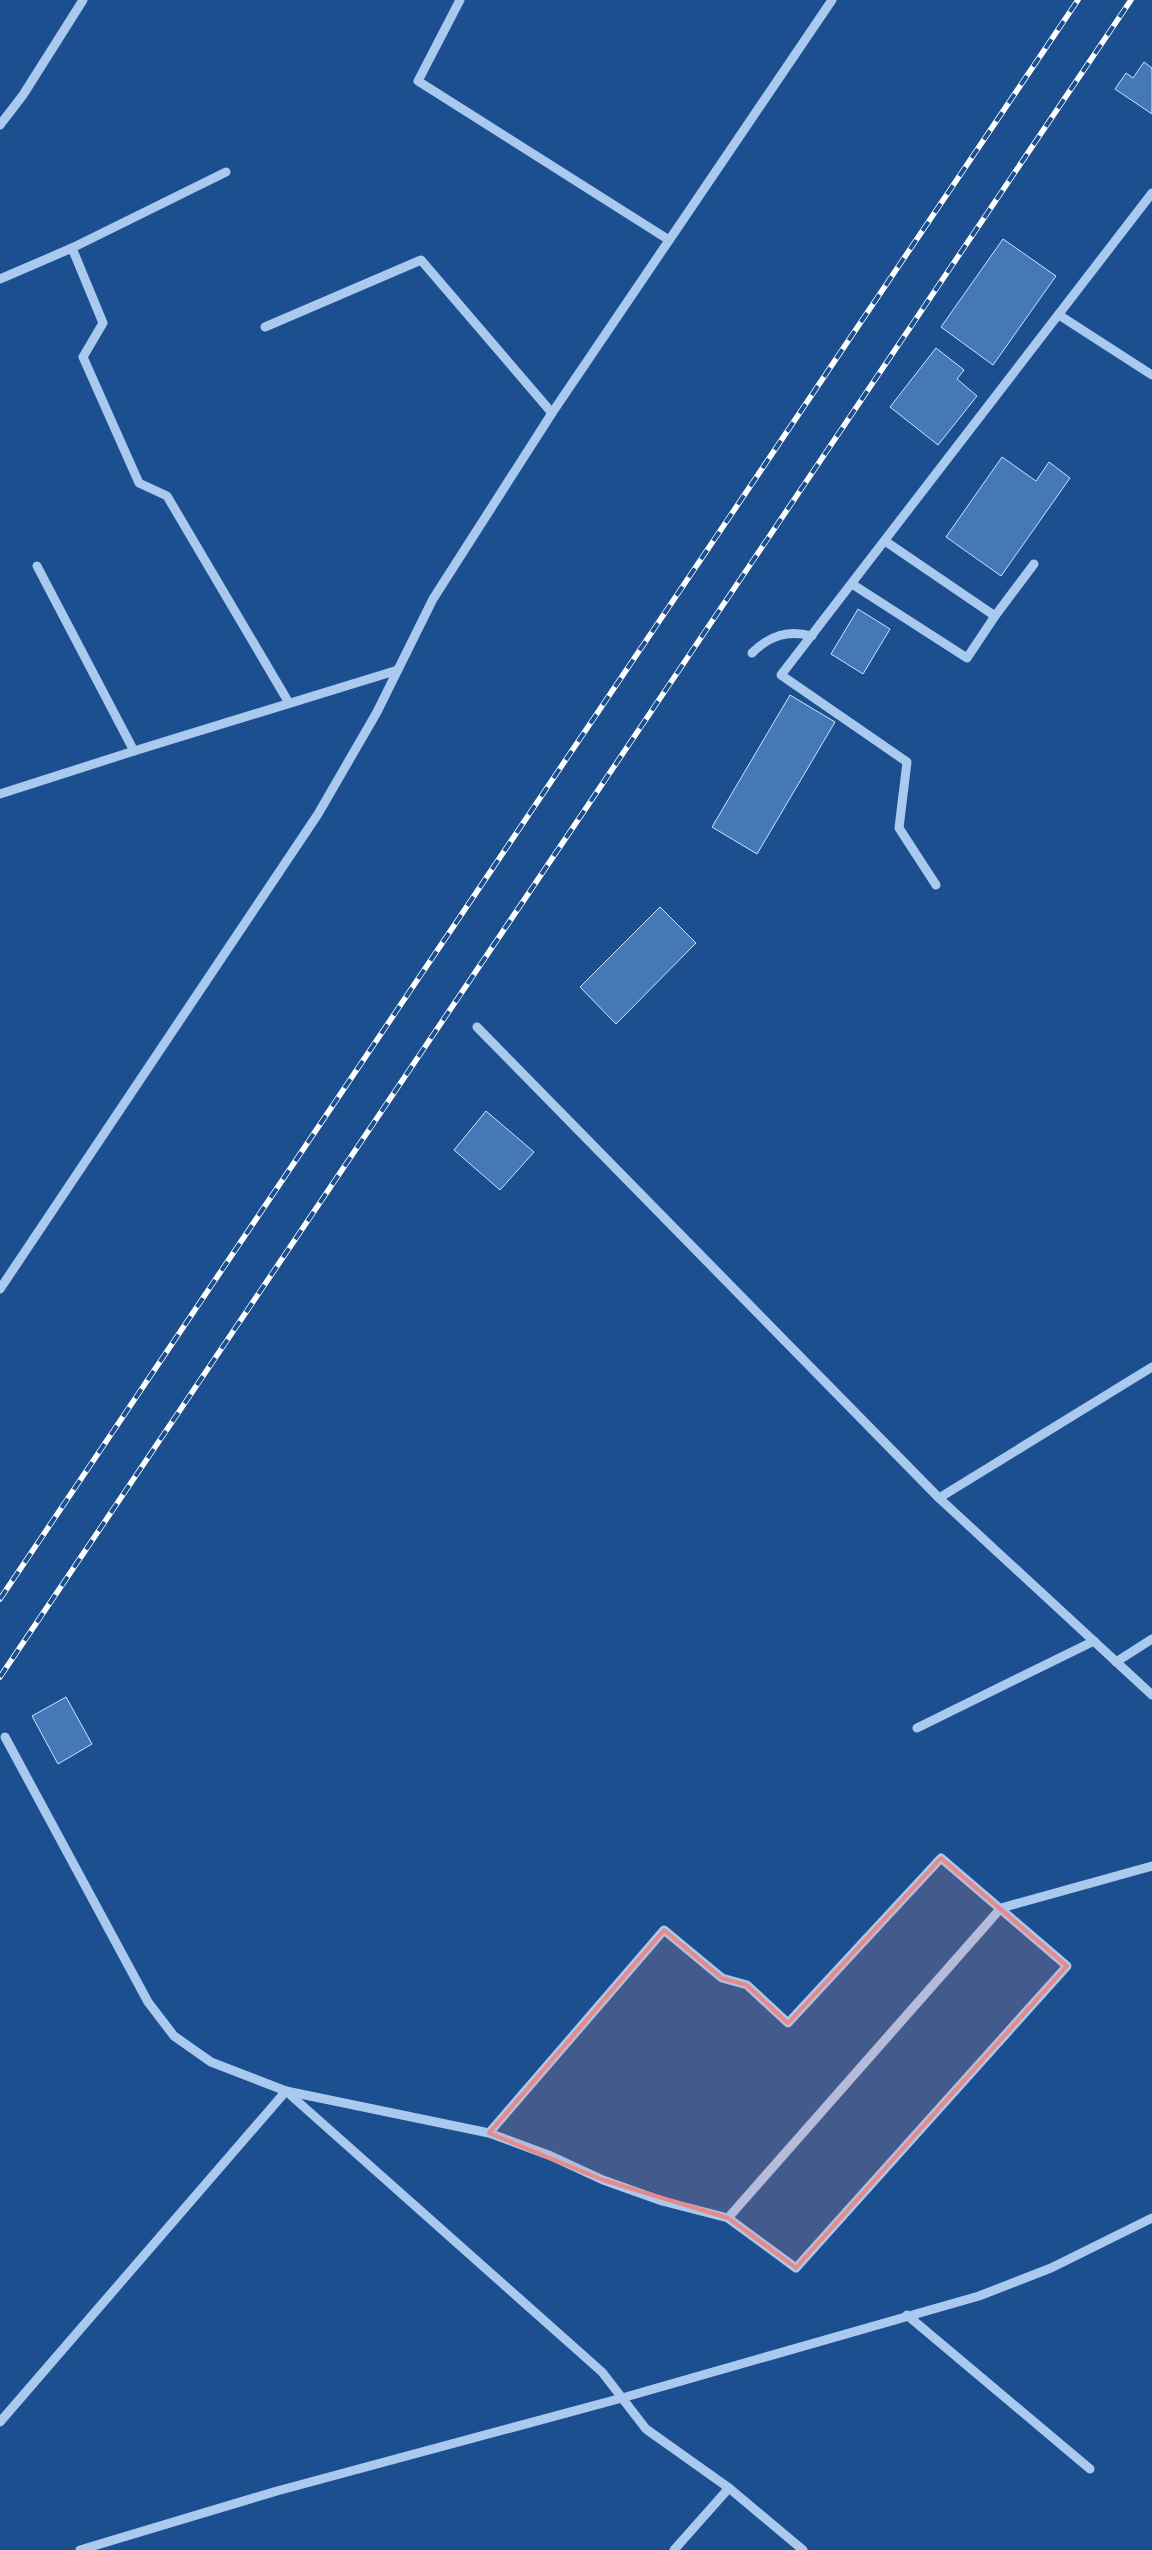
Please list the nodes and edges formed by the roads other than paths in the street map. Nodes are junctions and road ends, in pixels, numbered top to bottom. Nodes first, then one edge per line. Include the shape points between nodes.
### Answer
1 (83, 0) edge
2 (460, 0) edge
3 (832, 0) edge
4 (0, 125) edge
5 (226, 172) dead end
6 (1152, 193) edge
7 (669, 240) junction
8 (72, 248) junction
9 (0, 279) edge
10 (1058, 315) junction
11 (265, 327) dead end
12 (1152, 374) edge
13 (552, 413) junction
14 (885, 541) junction
15 (1034, 564) dead end
16 (38, 566) dead end
17 (852, 584) junction
18 (995, 616) junction
19 (812, 636) junction
20 (752, 653) dead end
21 (398, 670) junction
22 (289, 703) junction
23 (134, 751) junction
24 (0, 794) edge
25 (936, 885) dead end
26 (477, 1027) dead end
27 (0, 1289) edge
28 (1152, 1367) edge
29 (939, 1498) junction
30 (1152, 1639) edge
31 (1094, 1641) junction
32 (1116, 1662) junction
33 (1152, 1695) edge
34 (917, 1728) dead end
35 (6, 1737) dead end
36 (1152, 1866) edge
37 (1001, 1908) junction
38 (286, 2091) junction
39 (489, 2133) junction
40 (728, 2218) junction
41 (1152, 2218) edge
42 (907, 2316) junction
43 (622, 2398) junction
44 (0, 2422) edge
45 (1090, 2469) dead end
46 (729, 2488) junction
47 (80, 2550) edge
48 (674, 2550) edge
49 (803, 2550) edge

1 - 4 street via 33,80
2 - 7 street via 418,81
3 - 7 street
5 - 8 street
6 - 10 street
7 - 13 street
8 - 9 street
8 - 22 street via 103,323 83,357 139,483 167,496
10 - 12 street
10 - 14 street
11 - 13 street via 421,260
13 - 21 street via 432,599
14 - 17 street
14 - 18 street
15 - 18 street
16 - 23 street
17 - 18 street via 967,658
17 - 19 street
19 - 20 street via 797,632 765,639
19 - 25 street via 781,675 907,762 899,828
21 - 22 street
21 - 27 street via 318,814
22 - 23 street
23 - 24 street
26 - 29 street
28 - 29 street
29 - 31 street
30 - 32 street
31 - 32 street
31 - 34 street
32 - 33 street
35 - 38 street via 148,2002 174,2036 211,2062
36 - 37 street
37 - 39 street via 940,1858 788,2023 748,1985 722,1978 664,1930
37 - 40 street
37 - 40 street via 1067,1966 796,2268
38 - 39 street
38 - 43 street via 602,2372
38 - 44 street
39 - 40 street via 603,2180
41 - 42 street via 1022,2280
42 - 43 street
42 - 45 street
43 - 46 street via 646,2429
43 - 47 street via 277,2491
46 - 48 street
46 - 49 street

